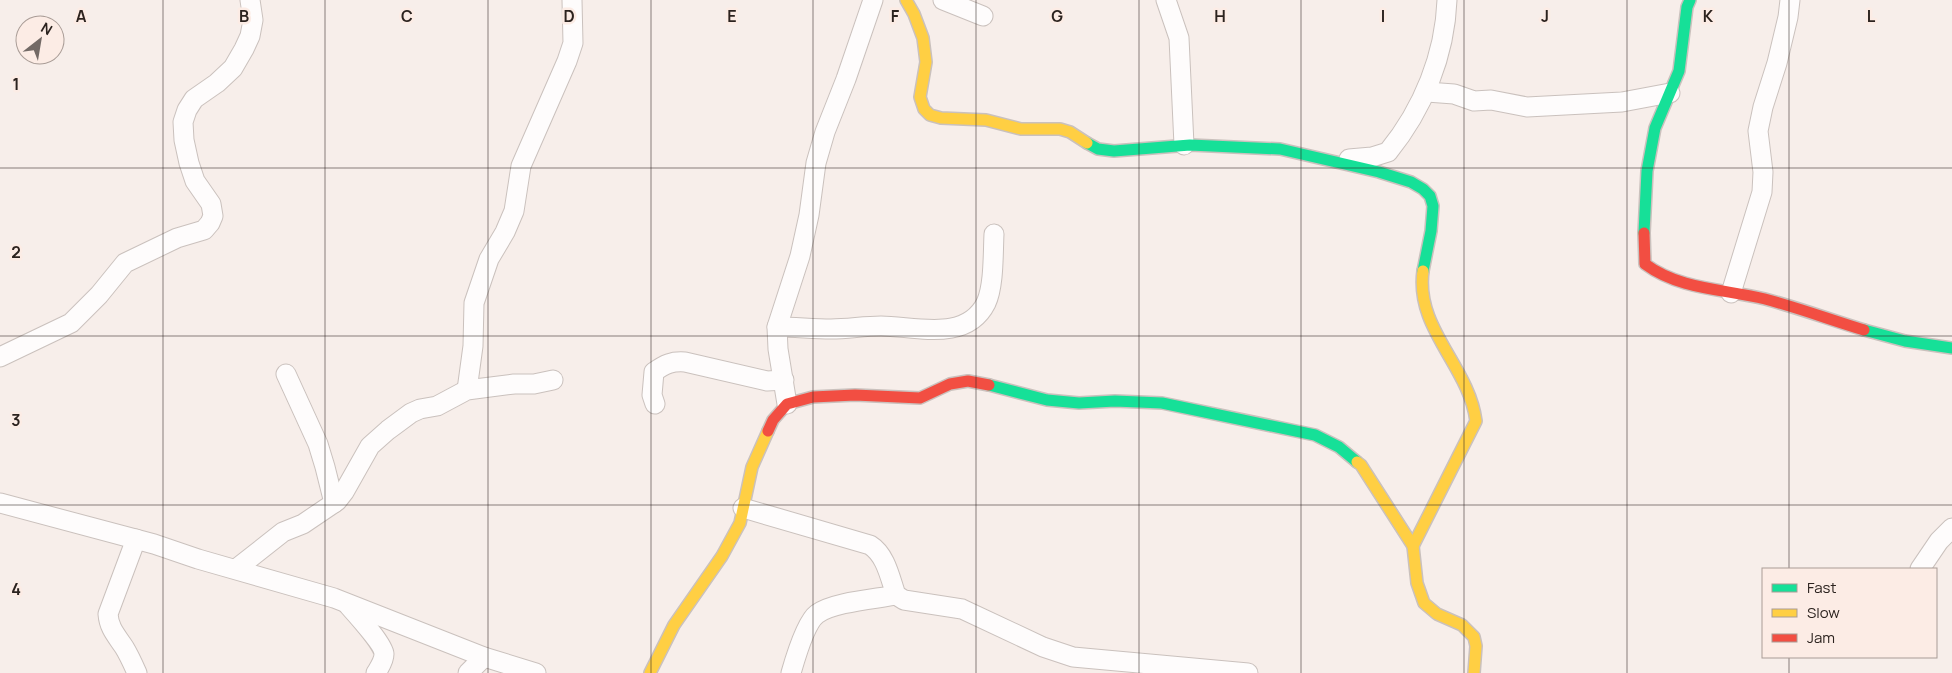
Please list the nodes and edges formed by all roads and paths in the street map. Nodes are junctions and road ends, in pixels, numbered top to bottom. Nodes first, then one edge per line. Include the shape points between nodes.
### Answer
1 (250, 0) edge
2 (572, 0) edge
3 (873, 0) edge
4 (906, 0) edge
5 (943, 0) edge
6 (1166, 0) edge
7 (1448, 0) edge
8 (1690, 0) edge
9 (1790, 0) edge
10 (983, 16) dead end
11 (1426, 92) junction
12 (1670, 93) junction
13 (1184, 145) junction
14 (1332, 161) junction
15 (994, 234) dead end
16 (1731, 293) junction
17 (777, 327) junction
18 (1952, 348) edge
19 (0, 357) edge
20 (286, 374) dead end
21 (553, 380) dead end
22 (784, 380) junction
23 (467, 390) junction
24 (655, 404) dead end
25 (787, 404) junction
26 (334, 503) junction
27 (0, 504) edge
28 (743, 508) junction
29 (1952, 528) edge
30 (136, 540) junction
31 (1413, 546) junction
32 (1921, 568) edge
33 (236, 569) junction
34 (896, 595) junction
35 (346, 602) junction
36 (484, 657) junction
37 (137, 673) edge
38 (376, 673) edge
39 (468, 673) edge
40 (536, 673) edge
41 (650, 673) edge
42 (791, 673) edge
43 (1248, 673) edge
44 (1474, 673) edge

1 - 19 street via 253,20 244,49 233,68 194,100 184,122 189,163 195,180 211,204 213,216 210,223 204,230 177,238 125,263 71,323
2 - 23 street via 573,43 521,166 514,212 489,259 474,303
3 - 17 street via 825,132 816,163 800,256
4 - 13 street via 918,24 926,61 919,99 926,111 936,118 987,120 1019,129 1063,130 1103,150
5 - 10 street
6 - 13 street via 1179,38
7 - 11 street via 1436,69
8 - 12 street via 1679,70
9 - 16 street via 1758,131 1762,192
11 - 12 street via 1527,107 1622,102
11 - 14 street via 1388,152
12 - 16 street via 1655,128 1647,171 1645,264 1662,277
13 - 14 street via 1283,149
14 - 31 street via 1406,180 1428,193 1434,216 1425,256 1422,294 1430,322 1476,406 1476,421
15 - 17 street via 986,302 966,323 927,330 884,326 833,329
16 - 18 street via 1766,299 1894,339
17 - 22 street
20 - 26 street via 318,444
21 - 23 street
22 - 24 street via 767,381 674,361 654,372 652,395
22 - 25 street
23 - 26 street via 437,406 411,413 388,430 370,446 344,492
25 - 28 street via 773,420 752,467
25 - 31 street via 813,397 920,398 950,384 968,381 1047,400 1162,403 1315,435 1339,447 1361,465
26 - 33 street via 303,524 283,532
27 - 30 street
28 - 34 street via 870,545 882,557
28 - 41 street via 740,523 722,556 674,625
29 - 32 street
30 - 33 street
30 - 37 street via 108,614 108,623
31 - 44 street via 1418,586 1424,604 1434,613 1466,627 1472,633 1476,644
33 - 35 street
34 - 42 street via 835,606 817,614 807,628
34 - 43 street via 904,600 962,609 1073,657
35 - 36 street
35 - 38 street via 381,645 384,653
36 - 39 street
36 - 40 street

